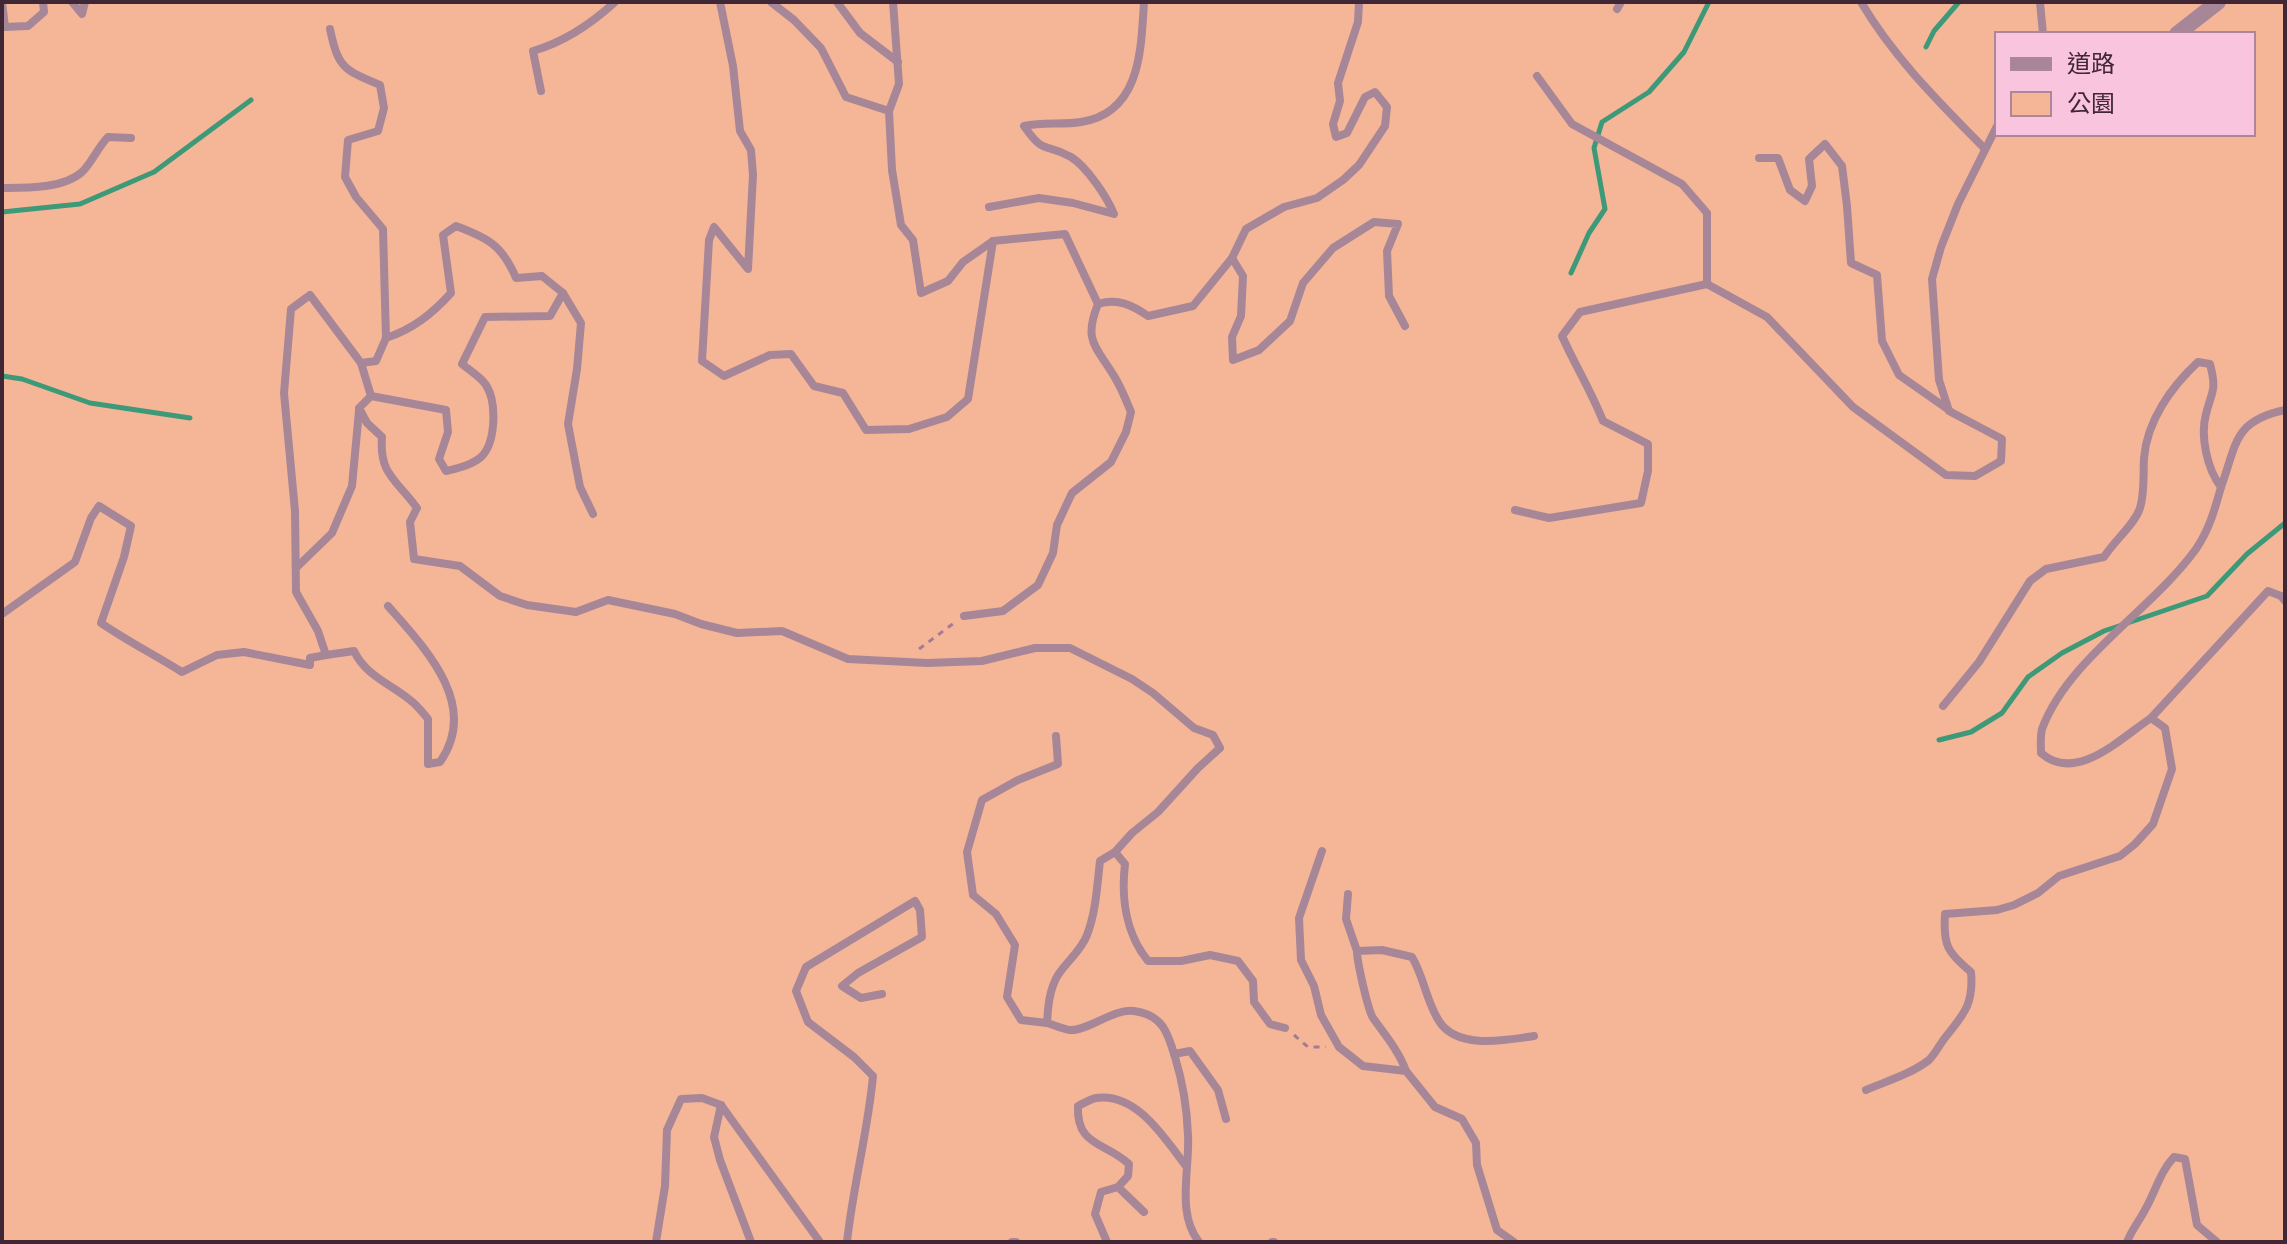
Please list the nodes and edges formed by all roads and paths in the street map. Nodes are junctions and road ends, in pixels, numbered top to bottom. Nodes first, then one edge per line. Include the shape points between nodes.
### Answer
1 (2, 2) edge
2 (43, 2) edge
3 (72, 2) edge
4 (85, 2) edge
5 (615, 2) edge
6 (720, 2) edge
7 (771, 2) edge
8 (837, 2) edge
9 (893, 2) edge
10 (1144, 2) edge
11 (1359, 2) edge
12 (1861, 2) edge
13 (2040, 2) edge
14 (2218, 2) edge
15 (330, 29) dead end
16 (2043, 32) edge
17 (2180, 32) edge
18 (898, 62) junction
19 (1537, 76) dead end
20 (541, 91) dead end
21 (889, 111) junction
22 (1995, 129) edge
23 (131, 138) dead end
24 (1984, 148) junction
25 (1759, 158) dead end
26 (2, 188) edge
27 (989, 207) dead end
28 (993, 241) junction
29 (1232, 258) junction
30 (1707, 284) junction
31 (563, 293) junction
32 (1098, 304) junction
33 (1405, 326) dead end
34 (386, 338) junction
35 (361, 363) junction
36 (371, 396) junction
37 (359, 408) junction
38 (2285, 410) edge
39 (1949, 411) junction
40 (2221, 487) junction
41 (1515, 510) dead end
42 (593, 514) dead end
43 (297, 567) junction
44 (2285, 601) edge
45 (388, 606) dead end
46 (2, 614) edge
47 (964, 616) joint
48 (326, 655) junction
49 (897, 662) junction
50 (1943, 706) dead end
51 (2151, 718) junction
52 (1056, 736) dead end
53 (1322, 851) dead end
54 (1115, 852) junction
55 (1348, 894) dead end
56 (1357, 951) junction
57 (882, 994) dead end
58 (1047, 1023) junction
59 (1285, 1028) joint
60 (1534, 1036) dead end
61 (1339, 1047) junction
62 (1174, 1054) junction
63 (1406, 1071) junction
64 (1866, 1090) dead end
65 (721, 1105) junction
66 (1226, 1119) dead end
67 (1187, 1167) junction
68 (1118, 1187) junction
69 (1144, 1212) dead end
70 (656, 1242) edge
71 (751, 1242) edge
72 (820, 1242) edge
73 (847, 1242) edge
74 (1107, 1242) edge
75 (1199, 1242) edge
76 (1514, 1242) edge
77 (2127, 1242) edge
78 (2217, 1242) edge

1 - 2 lane via 5,27 28,26 44,12
3 - 4 lane via 82,14
5 - 20 lane via 554,45 533,51
6 - 28 lane via 740,131 751,150 753,175 748,269 714,227 709,240 702,361 724,376 770,355 791,354 814,386 843,393 866,430 909,429 947,417 968,399
7 - 21 lane via 821,48 846,97
8 - 18 lane via 860,33
9 - 18 lane
10 - 27 lane via 1142,51 1121,102 1081,122 1024,126 1038,146 1073,158 1114,214 1039,198
11 - 29 lane via 1333,124 1336,137 1347,133 1365,97 1375,92 1387,107 1385,126 1343,180 1317,198 1284,207 1246,229
12 - 24 lane via 1914,77
13 - 16 lane
14 - 17 street
15 - 34 lane via 334,51 347,71 380,85 384,108 378,131 348,140 345,177 383,229
18 - 21 lane via 899,84
19 - 30 lane via 1572,124 1682,184 1707,213
21 - 28 lane via 901,225 913,240 921,293 948,281 963,262
22 - 24 lane
23 - 26 lane via 108,137 82,172 63,181
24 - 39 lane via 1932,279 1939,380
25 - 39 lane via 1778,158 1790,190 1805,201 1812,186 1809,159 1825,144 1842,166 1851,263 1877,275 1882,341 1899,375
28 - 32 lane via 1065,234
29 - 32 lane via 1193,306 1148,316 1131,304
29 - 33 lane via 1243,276 1233,360 1259,350 1280,331 1290,321 1303,283 1333,248 1374,222 1398,224 1387,251 1389,296
30 - 39 lane via 1767,317 1853,407 1946,475 1975,476 2001,461 2002,439
30 - 41 lane via 1580,312 1562,336 1603,421 1648,444 1641,503 1549,518
31 - 34 lane via 542,276 516,278 507,257 487,238 456,226 443,235 451,293 408,331
31 - 36 lane via 550,316 485,317 462,364 486,385 493,435 482,456 463,467 446,471 439,459 448,432 446,410
31 - 42 lane via 581,323 568,424 580,487
32 - 47 lane via 1090,324 1095,350 1131,412 1126,432 1111,462 1072,493 1038,585 1003,611
34 - 35 lane via 376,361
35 - 36 lane
35 - 43 lane via 310,295 291,309 284,393
36 - 37 lane
37 - 43 lane via 352,486 332,533
37 - 49 lane via 382,437 386,471 417,508 410,522 414,559 460,566 500,596 527,605 576,612 608,600 737,633 782,631 848,659
38 - 40 lane via 2245,427
40 - 50 lane via 2213,476 2204,432 2214,377 2210,364 2198,362 2176,382 2152,428 2136,518 2104,557 2046,569 2030,581 1979,662
40 - 51 lane via 2213,518 2196,548 2067,683 2041,732 2041,753 2052,763 2075,765
43 - 48 lane via 296,592
44 - 51 lane via 2268,591
45 - 48 lane via 437,665 450,696 455,720 451,746 440,762 428,764 428,719 411,700 361,666 354,651
46 - 48 lane via 75,562 99,506 131,526 101,623 136,647 182,672 217,655 244,652 310,665 310,658
47 - 49 path
49 - 54 lane via 982,661 1035,648 1070,648 1132,679 1194,728 1213,735 1220,748
51 - 64 lane via 2165,728 2172,769 2153,824 2120,856 2059,876 2014,905 1945,914 1946,948 1971,972 1968,1006 1931,1059
52 - 58 lane via 1058,764 982,800 967,852 973,895 996,914 1015,945 1007,997 1021,1020
53 - 61 lane via 1299,918 1301,960
54 - 58 lane via 1100,861 1086,936 1058,975
54 - 59 lane via 1125,864 1122,891 1134,943 1148,961 1210,955 1238,961 1253,981 1254,1002 1270,1024
55 - 56 lane via 1346,919
56 - 60 lane via 1412,957 1439,1023 1453,1035 1476,1040
56 - 63 lane via 1371,1014
57 - 73 lane via 861,998 842,986 922,937 915,901 806,967 796,991 808,1022 873,1076
58 - 62 lane via 1073,1030 1132,1010 1154,1018 1168,1032
59 - 61 path via 1308,1047
61 - 63 lane via 1363,1066
62 - 66 lane via 1190,1051 1218,1090
62 - 67 lane via 1186,1107
63 - 76 lane via 1435,1107 1462,1119 1476,1143 1477,1165 1497,1230
65 - 70 lane via 702,1098 681,1099 676,1109 667,1130
65 - 71 lane via 714,1137
65 - 72 lane
67 - 68 lane via 1150,1120 1122,1101 1097,1098 1078,1106 1077,1122 1091,1143 1129,1164 1128,1176
67 - 75 lane via 1190,1230
68 - 69 lane
68 - 74 lane via 1101,1192 1095,1214
77 - 78 lane via 2174,1157 2185,1159 2197,1225

